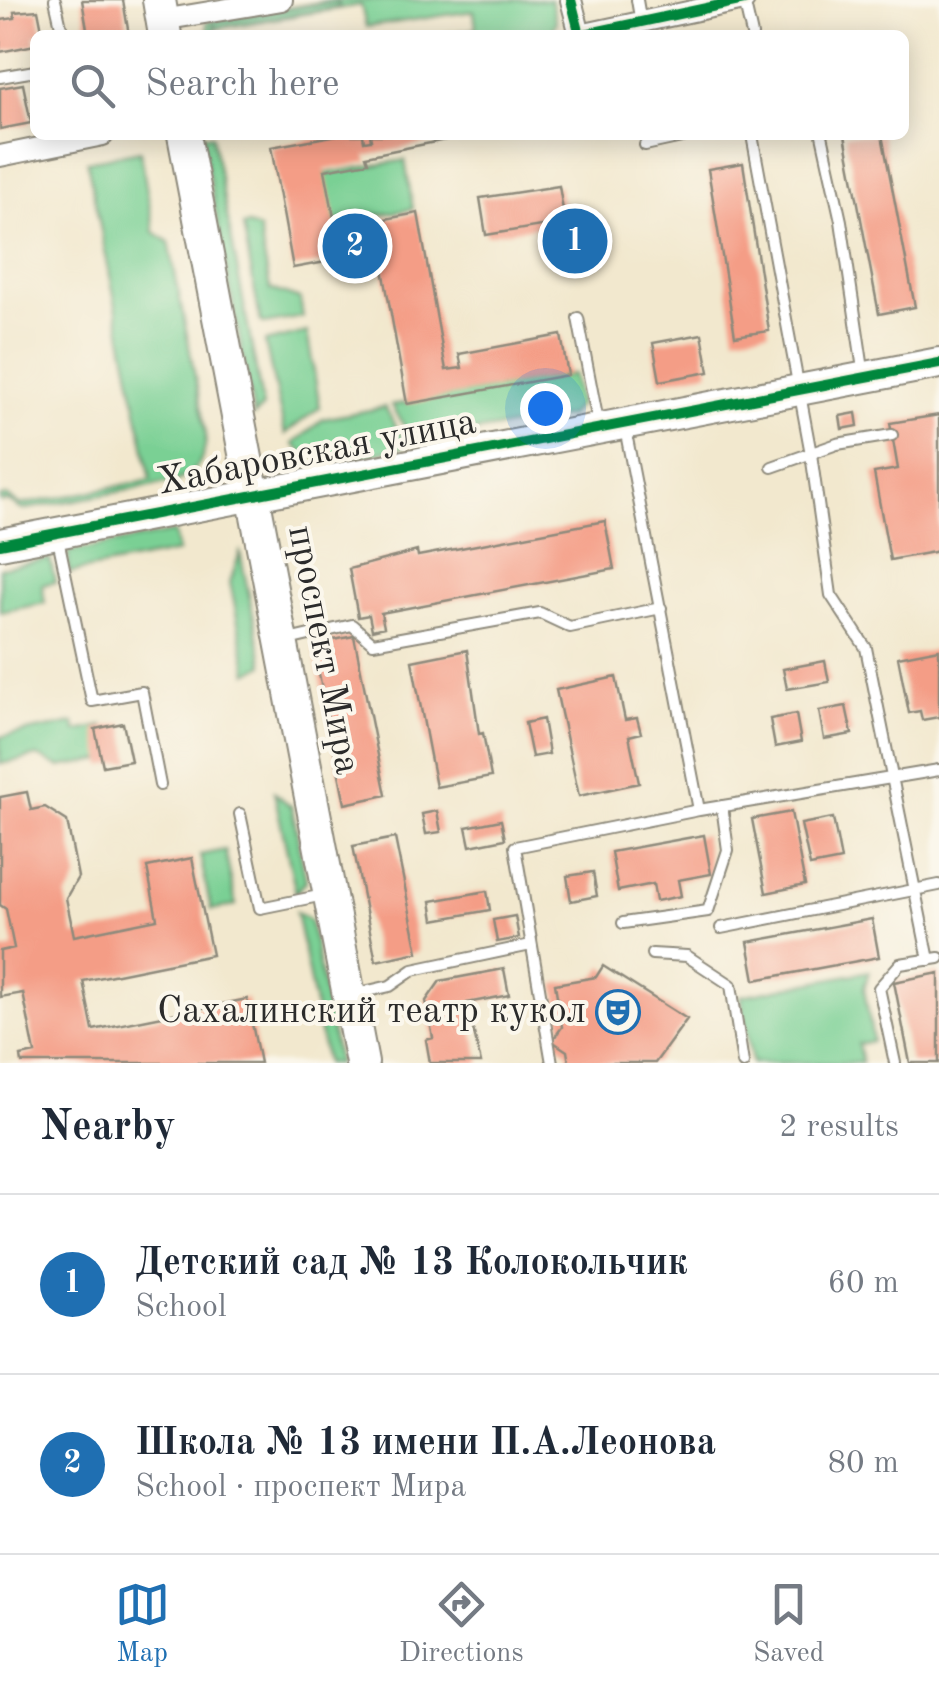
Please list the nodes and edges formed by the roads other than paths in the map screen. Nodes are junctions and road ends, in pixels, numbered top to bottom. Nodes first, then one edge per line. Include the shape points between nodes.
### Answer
1 (56, 0) edge
2 (280, 0) edge
3 (571, 0) edge
4 (637, 0) edge
5 (744, 0) edge
6 (162, 18) edge
7 (636, 28) edge
8 (62, 30) edge
9 (578, 30) edge
10 (751, 30) edge
11 (30, 72) edge
12 (0, 76) edge
13 (78, 140) edge
14 (185, 140) edge
15 (668, 140) edge
16 (753, 140) edge
17 (823, 140) edge
18 (646, 145) dead end
19 (0, 156) edge
20 (578, 318) dead end
21 (939, 363) edge
22 (864, 377) junction
23 (799, 390) junction
24 (612, 426) junction
25 (892, 435) dead end
26 (811, 454) junction
27 (772, 467) dead end
28 (252, 496) junction
29 (57, 533) junction
30 (0, 544) edge
31 (661, 608) junction
32 (282, 642) junction
33 (939, 770) edge
34 (892, 778) junction
35 (160, 784) dead end
36 (722, 806) junction
37 (700, 810) junction
38 (240, 814) dead end
39 (939, 885) edge
40 (915, 890) junction
41 (330, 894) junction
42 (623, 923) dead end
43 (721, 928) dead end
44 (531, 945) junction
45 (652, 954) dead end
46 (934, 959) edge
47 (349, 996) junction
48 (362, 1063) edge
49 (552, 1063) edge
50 (743, 1063) edge
51 (895, 1063) edge

1 - 8 lane
2 - 6 street
3 - 9 street
4 - 7 lane
5 - 7 street
5 - 10 lane
11 - 12 lane
13 - 19 street
14 - 28 main road, проспект Мира
15 - 18 lane
16 - 23 lane
17 - 22 lane
20 - 24 lane
21 - 22 street, Хабаровская улица
22 - 23 street, Хабаровская улица
23 - 24 street, Хабаровская улица
23 - 26 lane
24 - 28 street, Хабаровская улица
24 - 31 lane
25 - 26 lane
26 - 27 lane
26 - 34 lane via 831,595 866,648
28 - 29 street, Хабаровская улица
28 - 32 main road, проспект Мира
29 - 30 street, Хабаровская улица
29 - 35 lane via 92,701 142,692
31 - 32 lane via 570,627 540,613 372,643 352,625
31 - 37 lane
32 - 41 main road, проспект Мира
33 - 34 lane
34 - 36 lane
34 - 40 lane
36 - 37 lane
36 - 42 lane via 728,850 708,910
37 - 44 lane via 514,848
38 - 41 lane via 260,908
39 - 40 lane
40 - 43 lane
40 - 46 lane
41 - 47 main road, проспект Мира
44 - 47 lane via 412,970 390,986
44 - 49 lane
45 - 50 lane via 688,956 731,985
46 - 51 lane via 900,964 880,988
47 - 48 main road, проспект Мира

